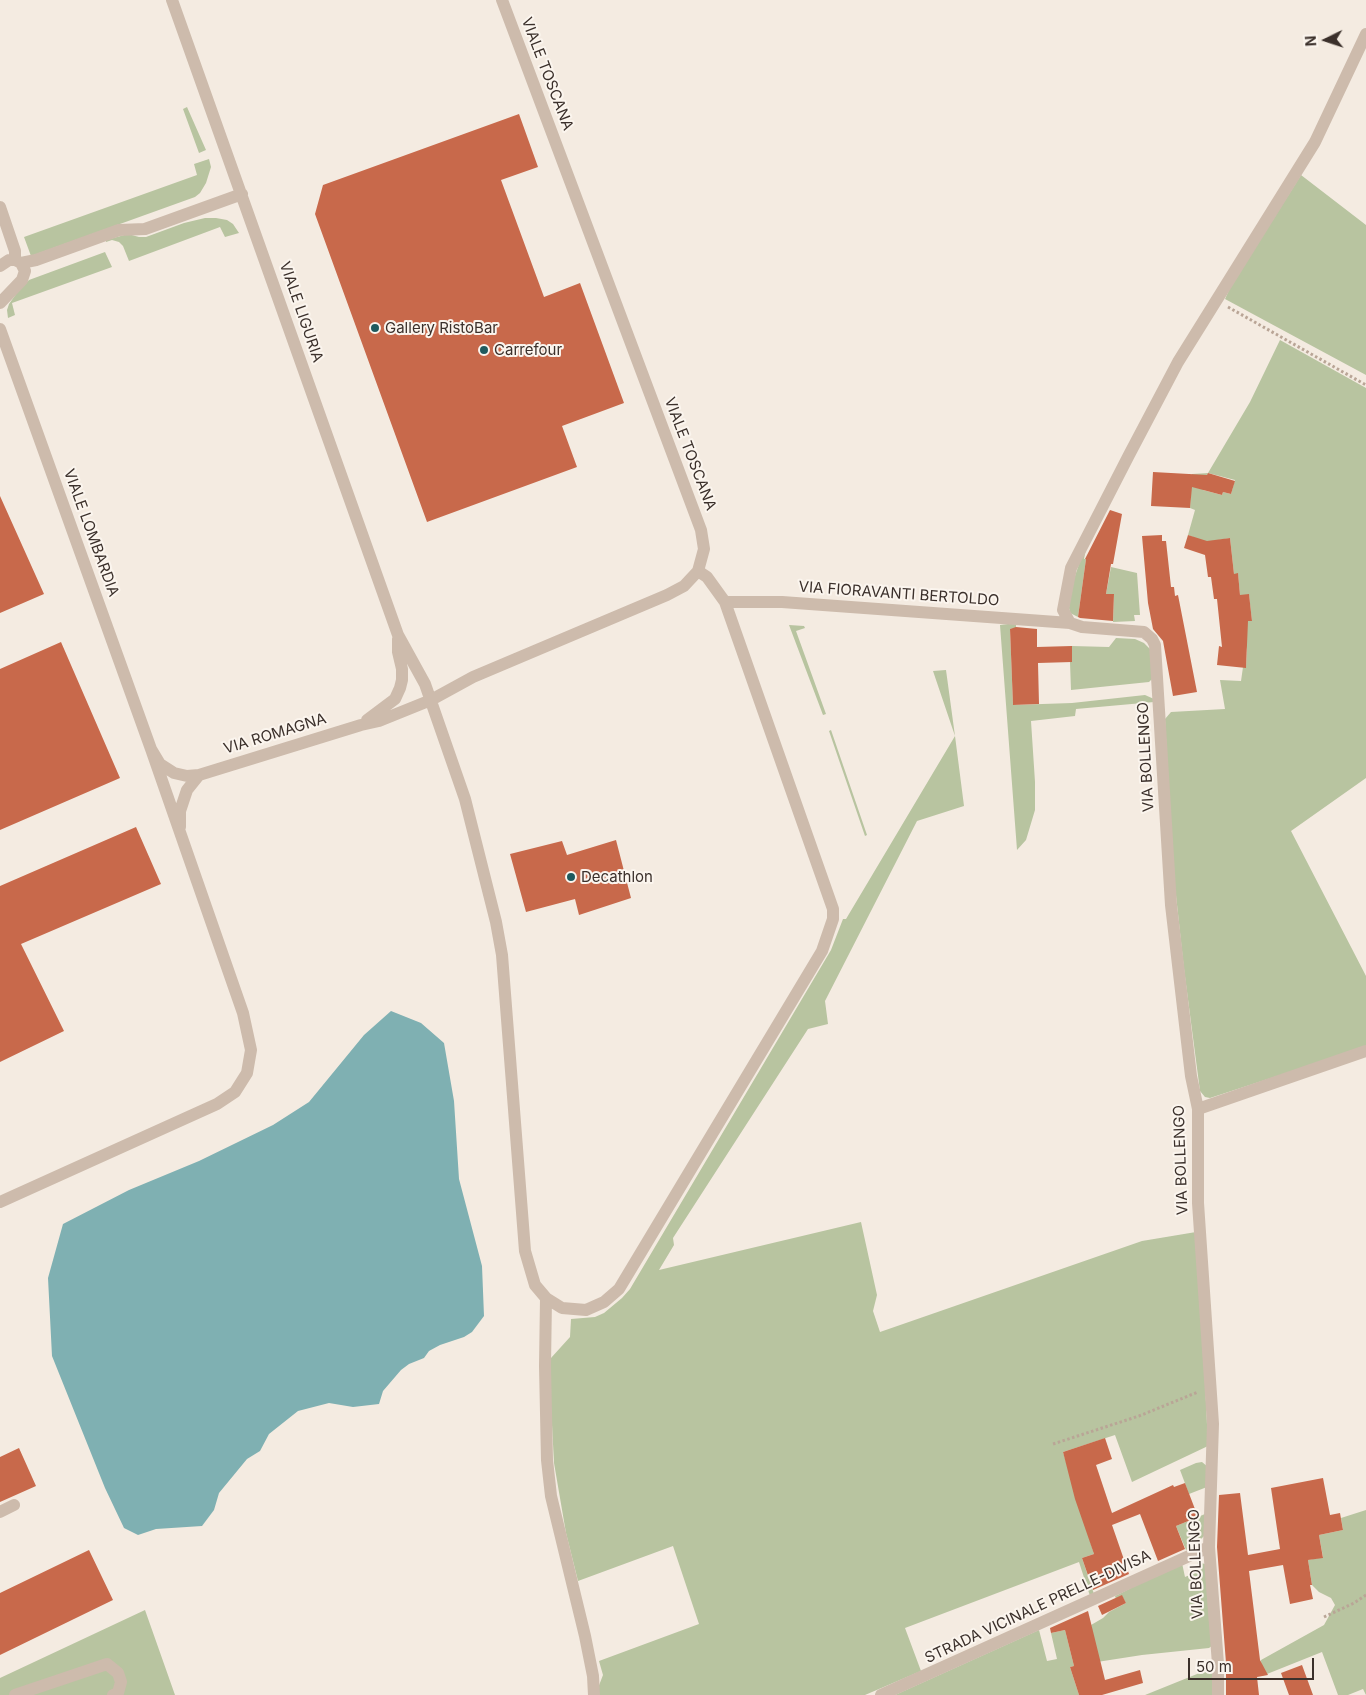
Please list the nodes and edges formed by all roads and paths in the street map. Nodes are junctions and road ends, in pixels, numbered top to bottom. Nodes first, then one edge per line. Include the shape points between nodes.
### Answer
1 (172, 0) edge
2 (502, 0) edge
3 (1366, 34) edge
4 (242, 194) junction
5 (0, 207) edge
6 (18, 262) junction
7 (0, 266) edge
8 (1216, 301) junction
9 (0, 303) edge
10 (0, 329) edge
11 (1366, 385) edge
12 (698, 571) junction
13 (725, 602) junction
14 (1076, 625) junction
15 (398, 635) junction
16 (431, 700) junction
17 (361, 725) junction
18 (151, 749) junction
19 (199, 775) junction
20 (179, 834) junction
21 (1366, 1051) edge
22 (1198, 1108) junction
23 (0, 1202) edge
24 (546, 1298) junction
25 (1210, 1388) junction
26 (1053, 1444) dead end
27 (14, 1505) dead end
28 (0, 1512) edge
29 (1209, 1547) junction
30 (1366, 1595) edge
31 (1324, 1617) dead end
32 (15, 1695) edge
33 (112, 1695) edge
34 (594, 1695) edge
35 (881, 1695) edge
36 (1218, 1695) edge

1 - 4 street, VIALE LIGURIA
2 - 12 street, VIALE TOSCANA via 701,530 704,549
3 - 8 street via 1315,142
4 - 6 street via 145,229 119,230 36,260
4 - 15 street, VIALE LIGURIA
5 - 6 street
6 - 7 street via 9,260
6 - 9 street via 25,271 22,280
8 - 11 path
8 - 14 street via 1178,362 1071,568 1063,610
10 - 18 street, VIALE LOMBARDIA
12 - 13 street via 707,577
12 - 16 street via 684,586 667,595 473,677
13 - 14 street, VIA FIORAVANTI BERTOLDO via 782,602
13 - 24 street via 833,909 833,919 822,950 619,1288 604,1302 586,1310 562,1308
14 - 22 street, VIA BOLLENGO via 1144,632 1155,645 1172,905 1191,1076
15 - 16 street
15 - 17 street via 402,669 400,688 395,699
16 - 17 street via 398,715
16 - 24 street via 465,800 496,922 502,955 526,1251 535,1285
17 - 19 street, VIA ROMAGNA
18 - 19 street via 160,764 174,773
18 - 20 street, VIALE LOMBARDIA
19 - 20 street via 188,790 180,811
20 - 23 street, VIALE LOMBARDIA via 243,1013 251,1050 247,1073 235,1092 217,1104
21 - 22 street
22 - 25 street, VIA BOLLENGO via 1198,1203
24 - 34 street via 545,1394 550,1487 585,1636
25 - 26 path via 1139,1416
25 - 29 street, VIA BOLLENGO
27 - 28 street
29 - 35 street, STRADA VICINALE PRELLE-DIVISA
29 - 36 street, VIA BOLLENGO
30 - 31 path
32 - 33 street via 107,1664 118,1673 121,1682 118,1693

